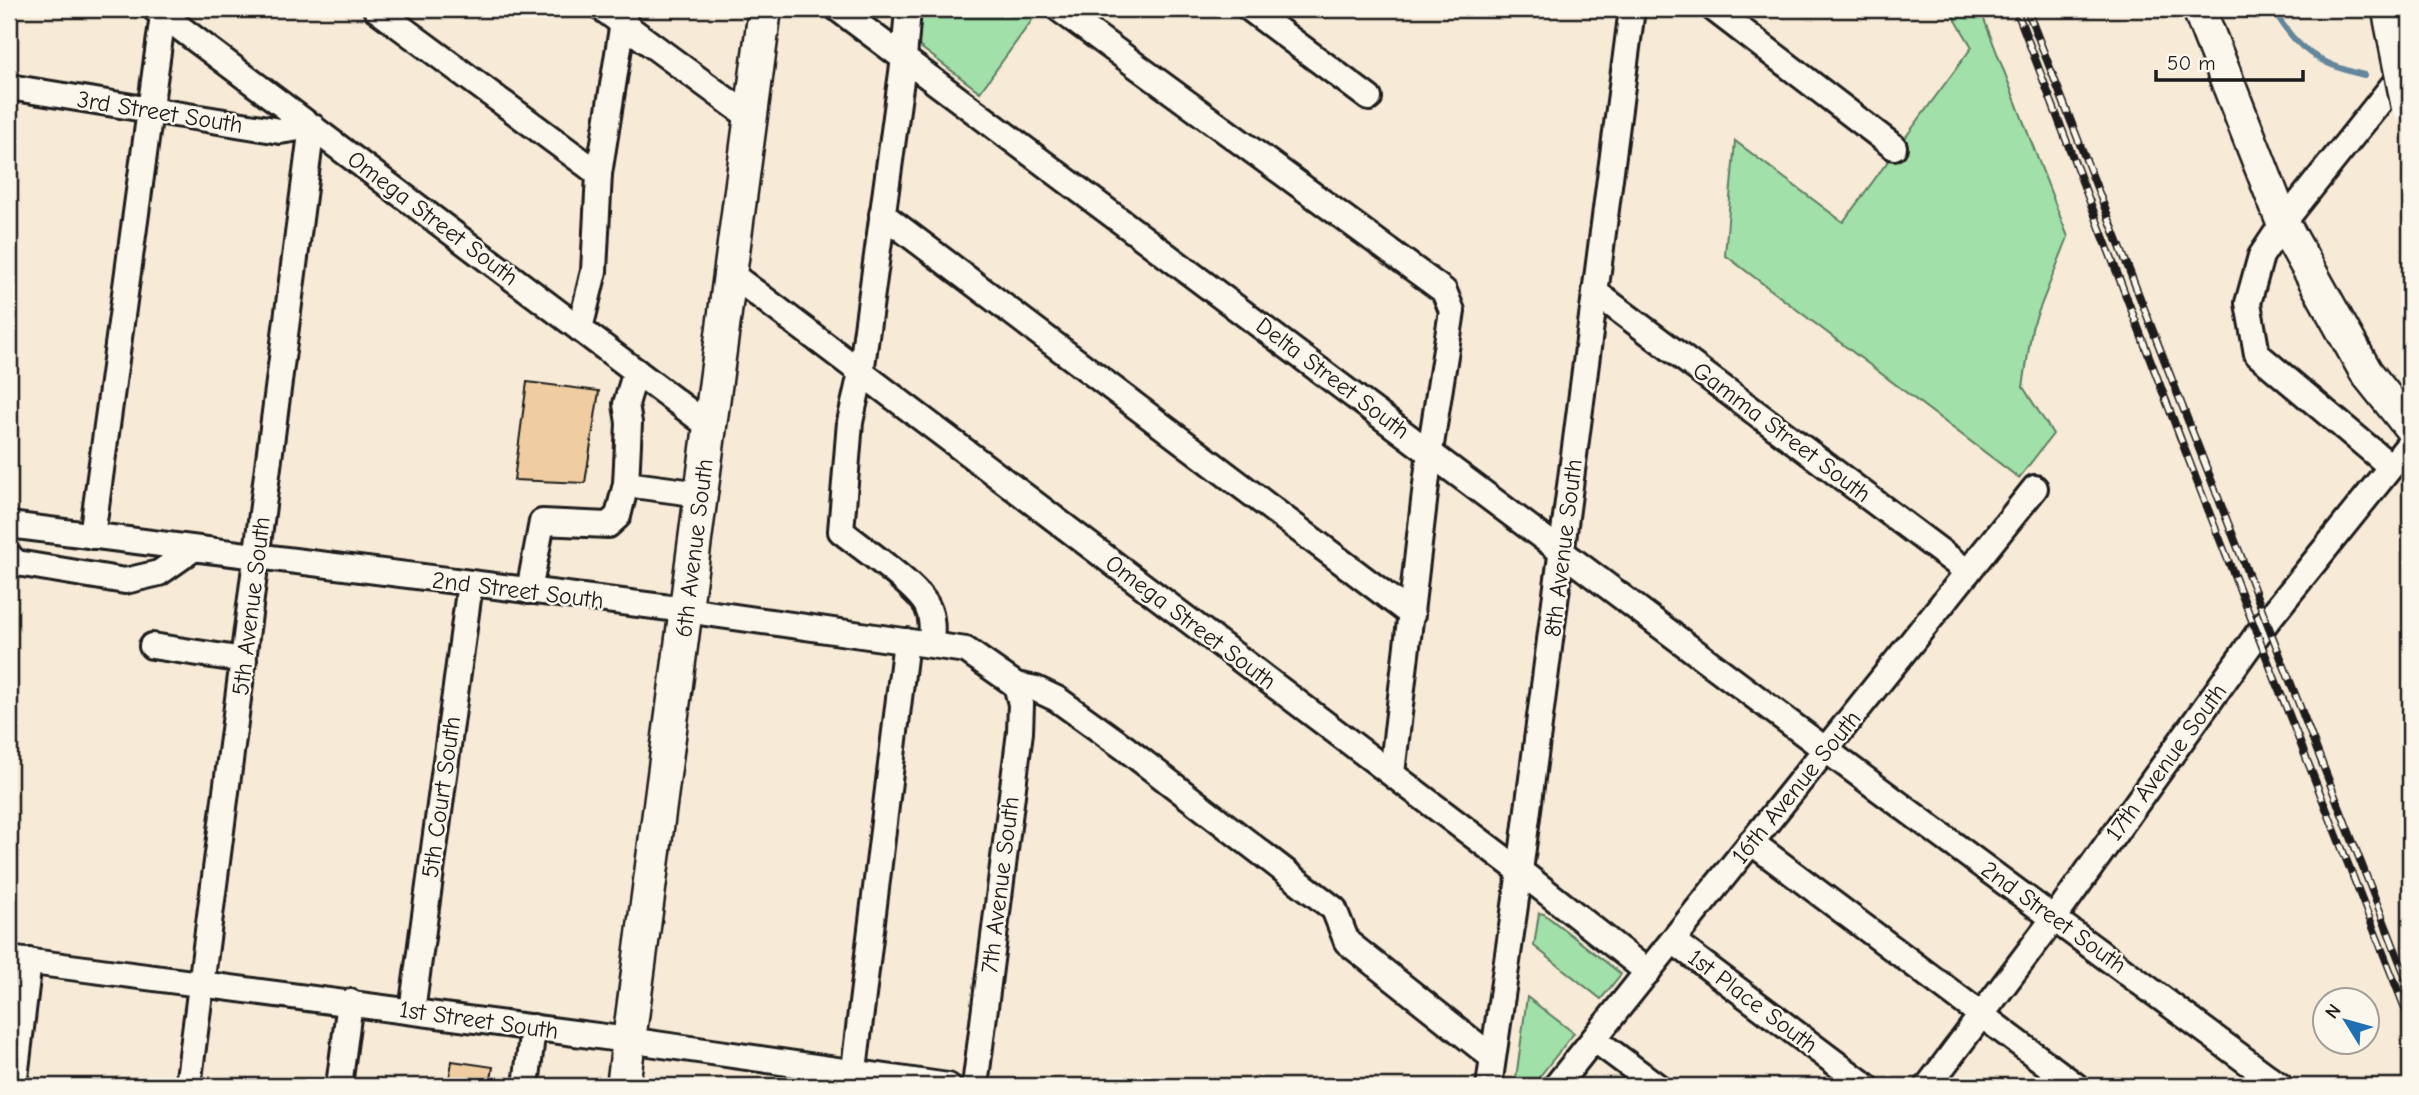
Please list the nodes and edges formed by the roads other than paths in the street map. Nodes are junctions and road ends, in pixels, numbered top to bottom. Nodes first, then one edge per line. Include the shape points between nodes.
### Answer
1 (376, 9) edge
2 (765, 9) edge
3 (838, 9) edge
4 (908, 9) edge
5 (1059, 9) edge
6 (1250, 9) edge
7 (1632, 9) edge
8 (1714, 9) edge
9 (2199, 9) edge
10 (2391, 9) edge
11 (159, 12) edge
12 (617, 14) edge
13 (904, 58) junction
14 (2410, 64) edge
15 (9, 88) edge
16 (1369, 98) dead end
17 (2410, 105) edge
18 (150, 110) junction
19 (751, 118) junction
20 (312, 126) junction
21 (1894, 147) dead end
22 (599, 174) junction
23 (882, 214) junction
24 (2283, 223) junction
25 (731, 274) junction
26 (1595, 292) junction
27 (580, 328) junction
28 (636, 371) junction
29 (862, 373) junction
30 (710, 427) junction
31 (2410, 427) edge
32 (2410, 443) edge
33 (1430, 451) junction
34 (2390, 466) junction
35 (626, 484) junction
36 (2035, 488) dead end
37 (701, 494) junction
38 (9, 525) edge
39 (92, 536) junction
40 (193, 549) junction
41 (1563, 551) junction
42 (9, 556) edge
43 (257, 557) junction
44 (1968, 572) junction
45 (470, 583) junction
46 (529, 591) junction
47 (686, 610) junction
48 (1412, 615) junction
49 (906, 641) junction
50 (931, 644) junction
51 (152, 646) dead end
52 (244, 660) junction
53 (1016, 685) junction
54 (1826, 750) junction
55 (1392, 774) junction
56 (1751, 842) junction
57 (1520, 871) junction
58 (2055, 918) junction
59 (1673, 941) junction
60 (19, 960) edge
61 (1648, 972) junction
62 (202, 983) junction
63 (350, 1002) junction
64 (412, 1011) junction
65 (1980, 1015) junction
66 (533, 1027) junction
67 (1594, 1039) junction
68 (628, 1040) junction
69 (1492, 1057) junction
70 (853, 1080) edge
71 (14, 1086) edge
72 (188, 1086) edge
73 (339, 1086) edge
74 (526, 1086) edge
75 (622, 1086) edge
76 (948, 1086) edge
77 (975, 1086) edge
78 (1489, 1086) edge
79 (1556, 1086) edge
80 (1657, 1086) edge
81 (1866, 1086) edge
82 (1928, 1086) edge
83 (2076, 1086) edge
84 (2280, 1086) edge

1 - 22 street
2 - 19 main road, 6th Avenue South
3 - 13 street, Delta Street South
4 - 13 street
5 - 33 street via 1444,291 1452,311
6 - 16 street
7 - 26 street, 8th Avenue South
8 - 21 street
9 - 24 main road
10 - 17 highway, bridge
11 - 18 street
11 - 20 street, Omega Street South
12 - 19 street
12 - 22 street
13 - 23 street
13 - 33 street, Delta Street South
14 - 24 street
15 - 18 street, 3rd Street South
18 - 20 street, 3rd Street South via 280,131
18 - 39 street
19 - 25 main road, 6th Avenue South
20 - 27 street, Omega Street South
20 - 43 street, 5th Avenue South
22 - 27 street via 594,271
23 - 29 street
23 - 48 street
24 - 31 main road via 2366,372
24 - 34 street via 2261,256 2249,303 2257,354
25 - 29 street, Omega Street South
25 - 30 main road, 6th Avenue South
26 - 41 street, 8th Avenue South
26 - 44 street, Gamma Street South
27 - 28 street, Omega Street South
28 - 30 street, Omega Street South
28 - 35 street via 626,404
29 - 50 street via 850,422 841,531 927,605
29 - 55 street, Omega Street South
30 - 37 main road, 6th Avenue South
32 - 34 street, 17th Avenue South
33 - 41 street, Delta Street South
33 - 48 street
34 - 58 street, 17th Avenue South via 2267,621
35 - 37 street
35 - 46 street via 618,516 608,525 542,522
36 - 44 street, 16th Avenue South
37 - 47 main road, 6th Avenue South
38 - 39 street, 2nd Street South
39 - 40 street, 2nd Street South
40 - 42 street via 159,573 125,581 17,563
40 - 43 street, 2nd Street South
41 - 54 street, Delta Street South
41 - 57 street, 8th Avenue South
43 - 45 street, 2nd Street South
43 - 52 street, 5th Avenue South
44 - 54 street, 16th Avenue South
45 - 46 street, 2nd Street South
45 - 64 street, 5th Court South
46 - 47 street, 2nd Street South
47 - 49 street, 2nd Street South
47 - 68 main road, 6th Avenue South
48 - 55 street
49 - 50 street, 2nd Street South
49 - 70 street
50 - 53 street, 2nd Street South via 966,650
51 - 52 street
52 - 62 street, 5th Avenue South
53 - 69 street, 2nd Street South via 1057,699 1334,909 1347,942
53 - 77 street, 7th Avenue South via 1020,732
54 - 56 street, 16th Avenue South
54 - 58 street, 2nd Street South
55 - 57 street, Omega Street South
56 - 59 street, 16th Avenue South
56 - 65 street
57 - 61 street, Omega Street South
57 - 69 street, 8th Avenue South
58 - 65 street, 17th Avenue South
58 - 84 street, 2nd Street South
59 - 61 street, 16th Avenue South
59 - 81 street, 1st Place South
60 - 62 street, 1st Street South
60 - 71 street
61 - 67 street, 16th Avenue South
62 - 63 street, 1st Street South
62 - 72 street, 5th Avenue South
63 - 64 street, 1st Street South
63 - 73 street
64 - 66 street, 1st Street South
65 - 82 street, 17th Avenue South
65 - 83 street
66 - 68 street, 1st Street South
66 - 74 street
67 - 79 street, 16th Avenue South
67 - 80 street
68 - 70 street, 1st Street South
68 - 75 main road, 6th Avenue South
69 - 78 street, 8th Avenue South
70 - 76 street, 1st Street South

